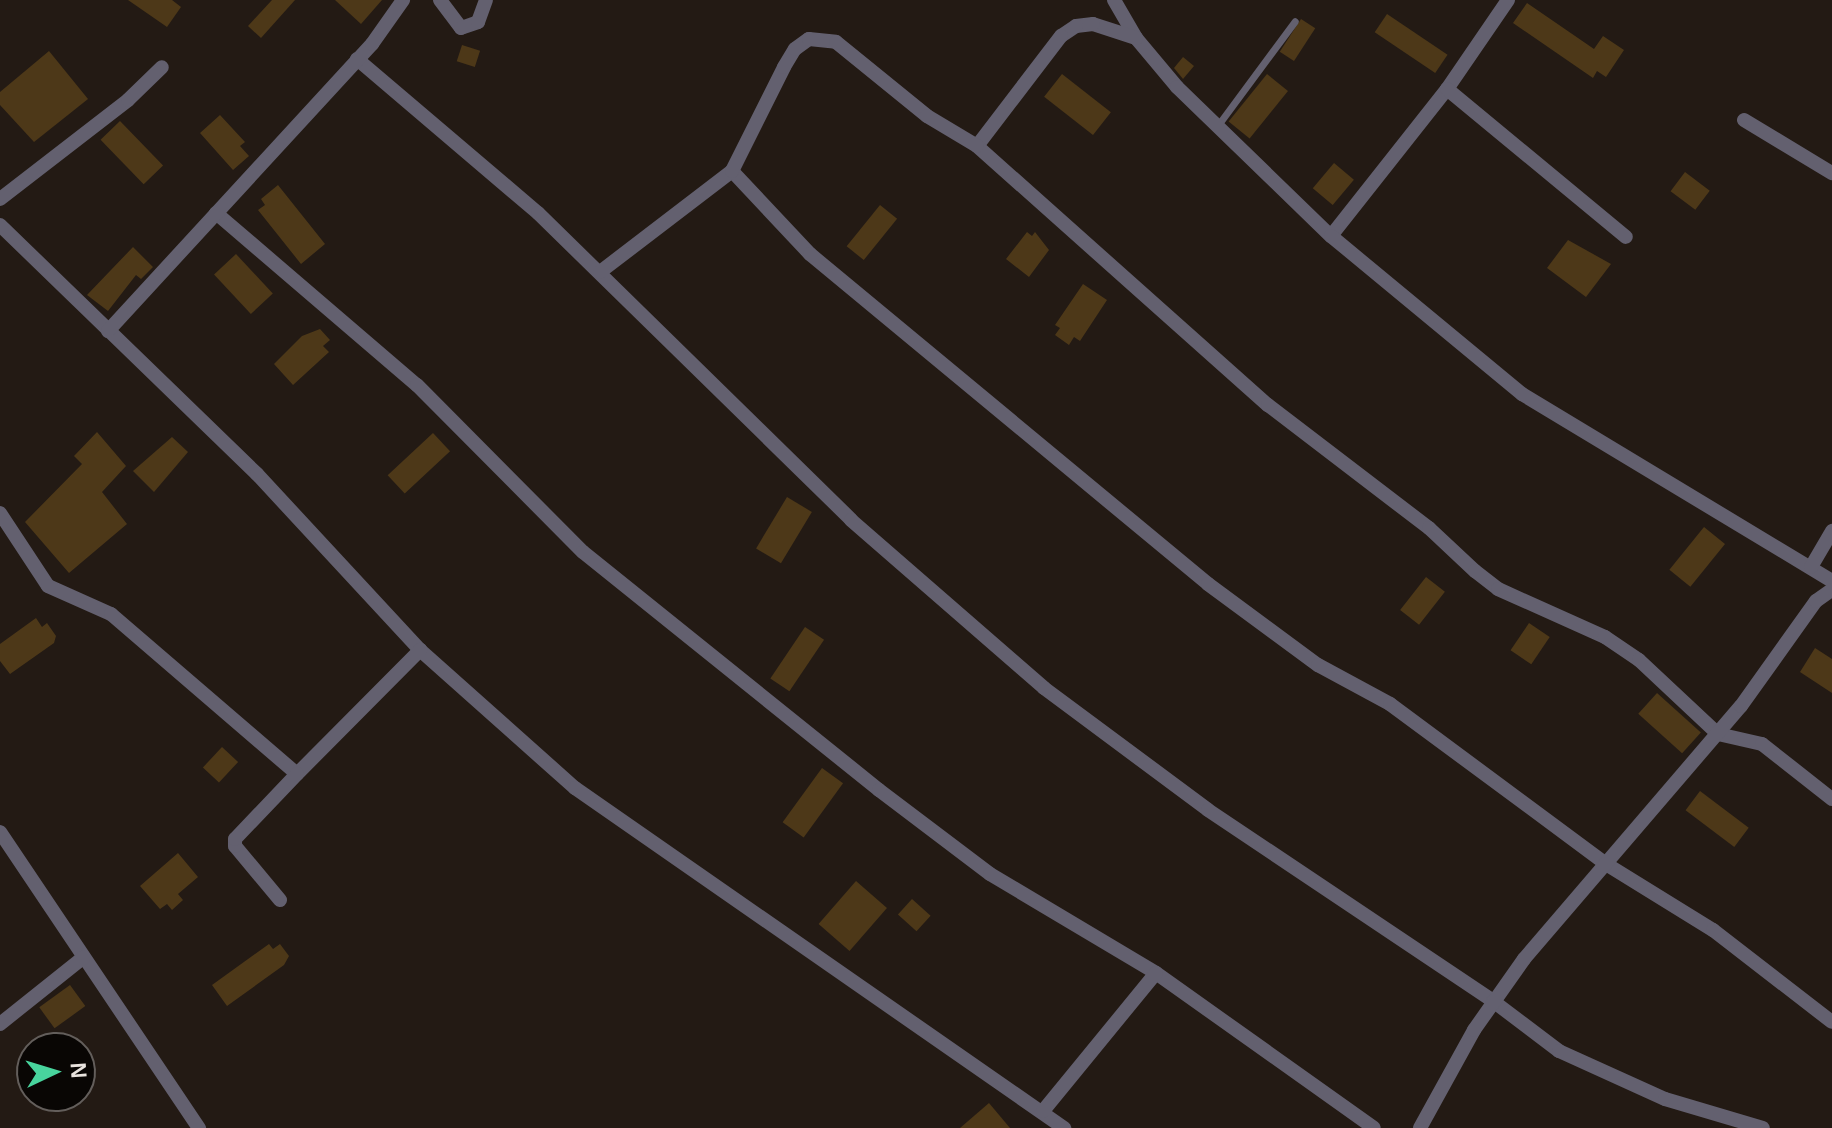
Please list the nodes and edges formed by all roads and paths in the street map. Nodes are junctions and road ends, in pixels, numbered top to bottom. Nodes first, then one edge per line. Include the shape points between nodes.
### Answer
1 (403, 0) edge
2 (440, 0) edge
3 (486, 0) edge
4 (1114, 0) edge
5 (1508, 0) edge
6 (1295, 21) dead end
7 (1136, 38) junction
8 (357, 59) junction
9 (162, 67) dead end
10 (1447, 89) junction
11 (1744, 120) dead end
12 (1217, 126) junction
13 (977, 146) junction
14 (732, 171) junction
15 (1832, 173) edge
16 (0, 199) edge
17 (216, 213) junction
18 (0, 225) edge
19 (1331, 236) junction
20 (1626, 237) dead end
21 (600, 272) junction
22 (108, 331) junction
23 (0, 513) edge
24 (1832, 531) edge
25 (1811, 567) junction
26 (1832, 581) edge
27 (1832, 590) edge
28 (420, 650) junction
29 (1718, 734) junction
30 (297, 774) junction
31 (1832, 799) edge
32 (0, 832) edge
33 (1606, 864) junction
34 (280, 900) dead end
35 (84, 957) junction
36 (1156, 973) junction
37 (1493, 1001) junction
38 (1832, 1022) edge
39 (0, 1024) edge
40 (1043, 1111) junction
41 (199, 1128) edge
42 (1064, 1128) edge
43 (1374, 1128) edge
44 (1420, 1128) edge
45 (1763, 1128) edge

1 - 8 street via 397,15
2 - 3 street via 461,28 478,22
4 - 7 street
5 - 10 street
6 - 12 lane
7 - 12 street
7 - 13 street via 1093,24 1076,26 1061,36
8 - 17 street
8 - 21 street
9 - 16 street via 128,100
10 - 19 street
10 - 20 street
11 - 15 street
12 - 19 street
13 - 14 street via 823,38 795,49
13 - 29 street via 1268,405 1421,521 1475,571 1498,589 1605,637 1639,660
14 - 21 street
14 - 33 street via 810,254 1208,584 1318,665 1390,704
17 - 22 street
17 - 36 street via 417,385 583,552 990,874
18 - 22 street
19 - 25 street via 1522,394
21 - 37 street via 851,520 1008,658 1208,810
22 - 28 street via 257,474
23 - 30 street via 48,586 111,614
24 - 25 street
25 - 26 street
27 - 29 street via 1816,601 1792,641
28 - 30 street
28 - 40 street via 575,788
29 - 31 street via 1762,744
29 - 33 street
30 - 34 street via 235,839 235,846
32 - 35 street
33 - 37 street
33 - 38 street via 1713,930
35 - 39 street
35 - 41 street
36 - 40 street
36 - 43 street
37 - 44 street
37 - 45 street via 1559,1051 1613,1078
40 - 42 street

